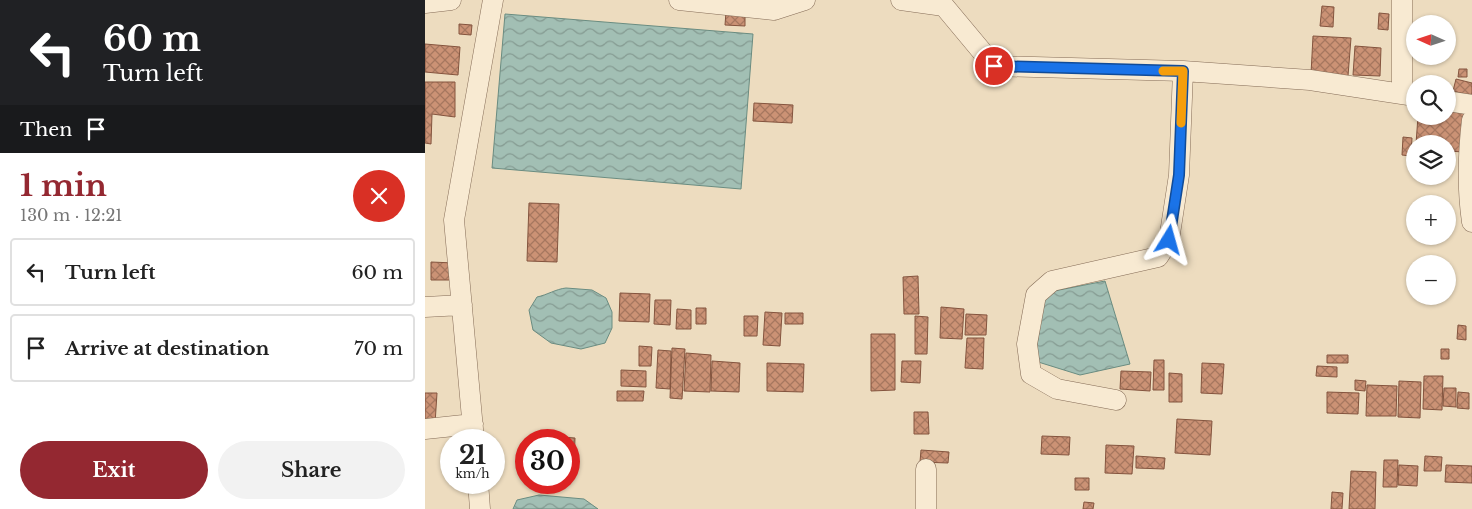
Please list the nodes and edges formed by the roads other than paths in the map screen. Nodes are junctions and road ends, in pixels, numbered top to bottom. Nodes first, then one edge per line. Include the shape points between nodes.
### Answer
1 (451, 0) edge
2 (493, 0) edge
3 (679, 0) edge
4 (805, 0) edge
5 (901, 0) edge
6 (1402, 0) edge
7 (425, 3) edge
8 (1183, 71) junction
9 (1407, 75) edge
10 (1406, 95) edge
11 (1456, 102) edge
12 (1472, 105) edge
13 (1472, 120) edge
14 (1472, 222) edge
15 (462, 305) junction
16 (425, 308) edge
17 (1116, 400) dead end
18 (425, 429) edge
19 (473, 429) edge
20 (440, 430) edge
21 (926, 469) dead end
22 (479, 494) edge
23 (480, 509) edge
24 (926, 509) edge

1 - 7 street
2 - 15 street via 454,220
3 - 4 street via 774,10
5 - 8 street via 944,6 994,66
6 - 9 street
8 - 10 street via 1310,80
8 - 17 street via 1179,175 1169,240 1158,257 1052,281 1035,295 1027,344 1031,374 1057,389
11 - 12 street
13 - 14 street via 1468,150
15 - 16 street
15 - 19 street
18 - 20 street
21 - 24 street
22 - 23 street

